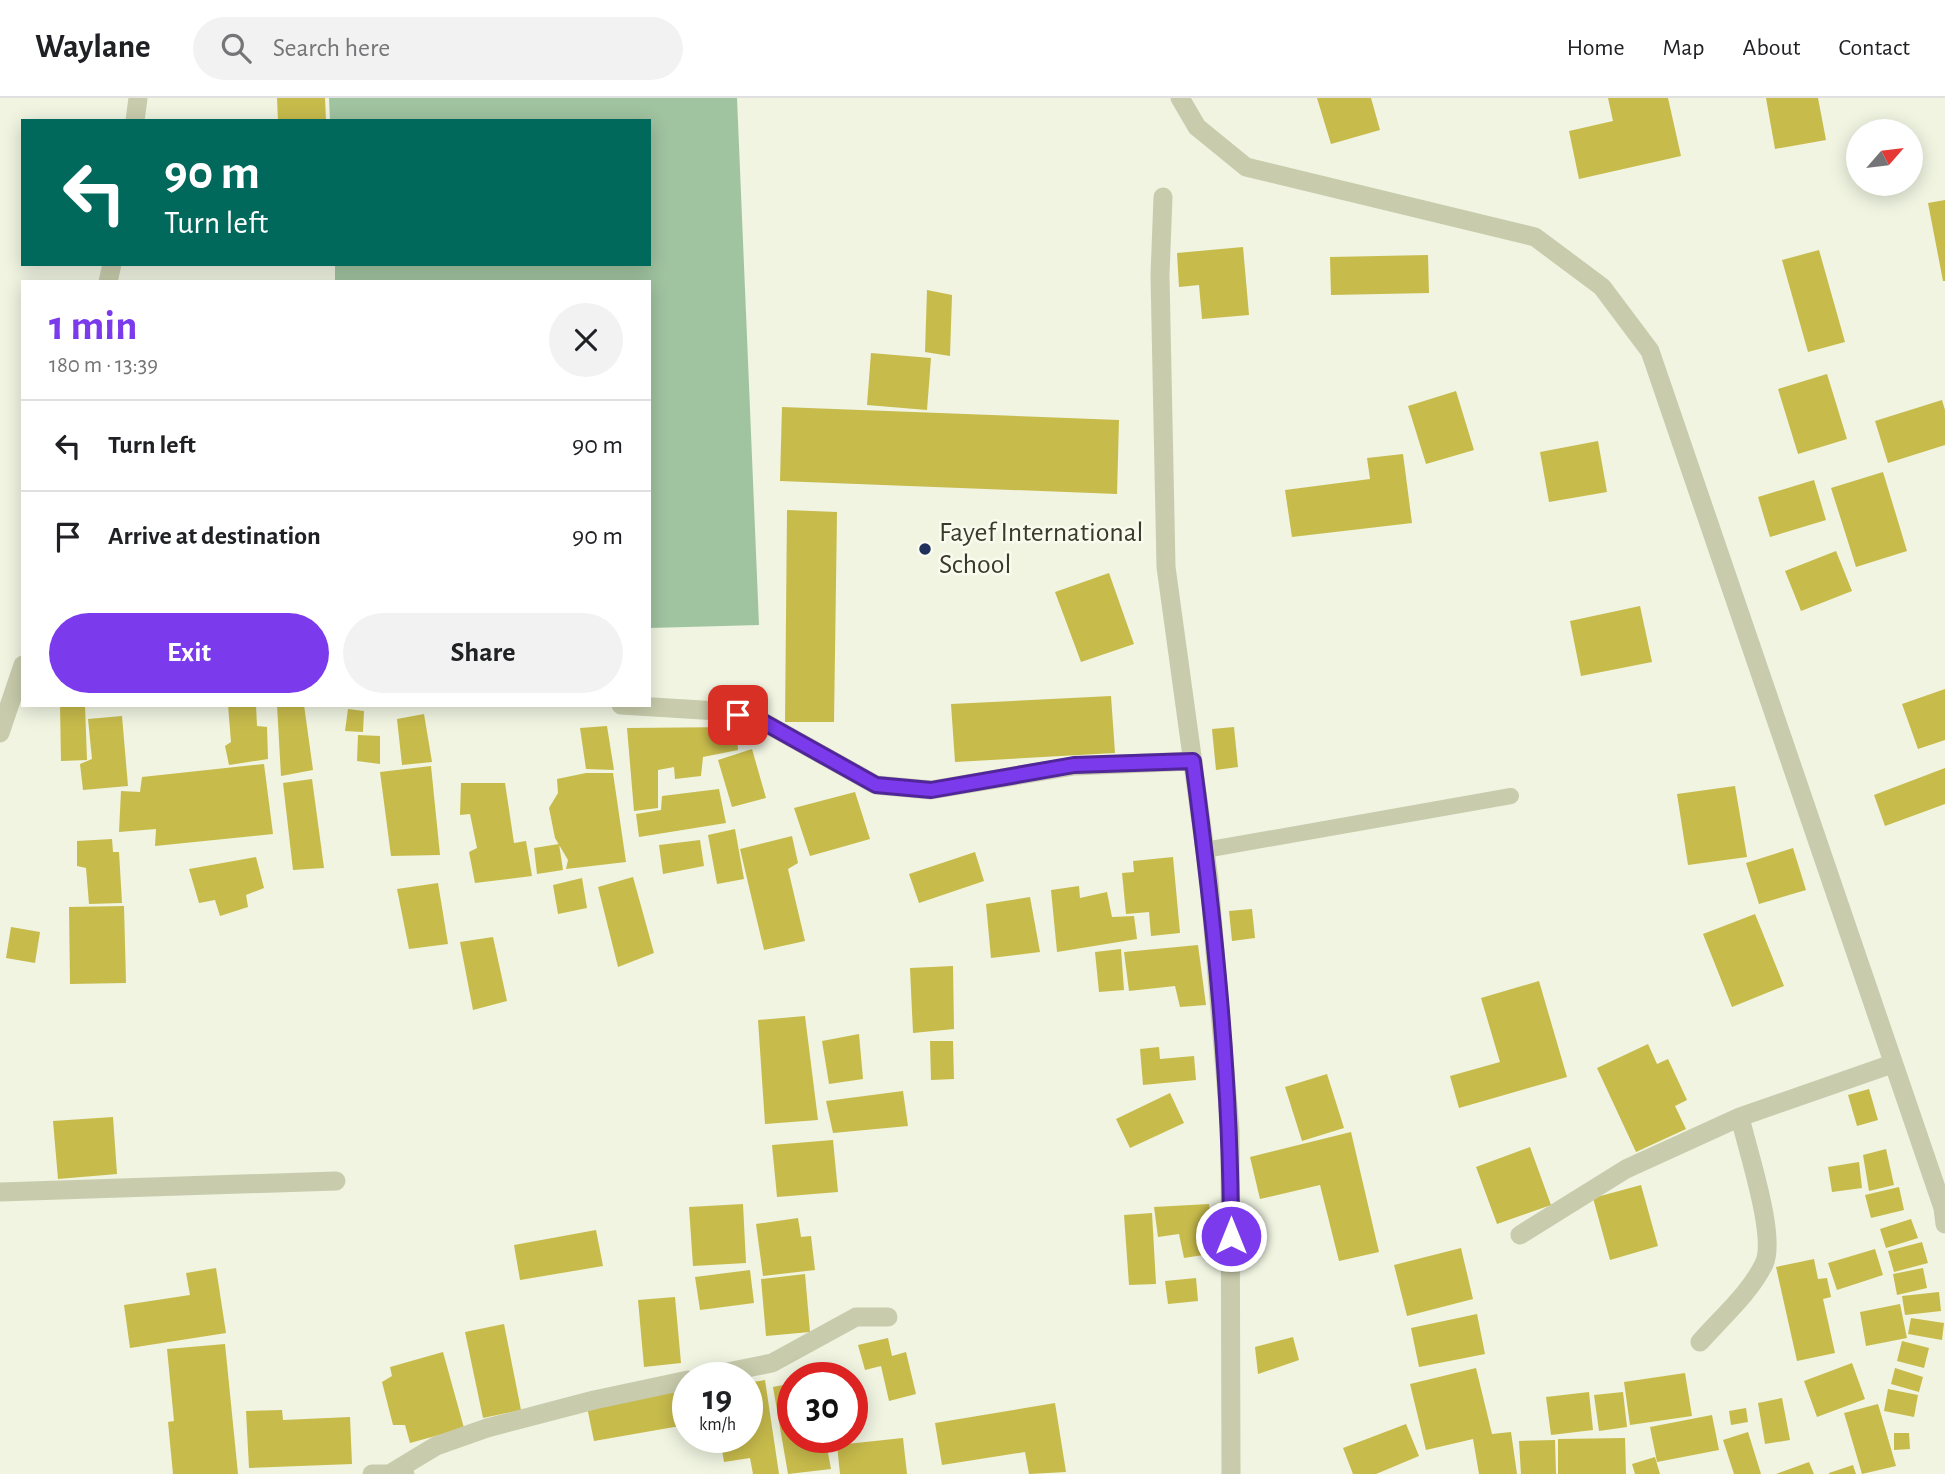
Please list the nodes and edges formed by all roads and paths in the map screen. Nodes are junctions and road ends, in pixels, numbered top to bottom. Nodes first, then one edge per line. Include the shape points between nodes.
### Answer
1 (138, 98) edge
2 (1180, 98) edge
3 (135, 119) edge
4 (1163, 197) dead end
5 (21, 671) edge
6 (651, 707) edge
7 (0, 733) edge
8 (1193, 761) junction
9 (1511, 796) dead end
10 (1205, 850) junction
11 (1892, 1064) junction
12 (1740, 1118) junction
13 (336, 1181) dead end
14 (0, 1192) edge
15 (1944, 1214) edge
16 (1520, 1235) dead end
17 (888, 1317) dead end
18 (1700, 1342) dead end
19 (763, 1365) edge
20 (672, 1383) edge
21 (399, 1473) edge
22 (372, 1474) edge
23 (1231, 1474) edge

1 - 3 street
2 - 11 street via 1197,127 1246,167 1535,237 1602,287 1650,351
4 - 8 street via 1160,275 1166,567
5 - 7 street
6 - 8 street via 758,719 876,785 931,790 1074,765
8 - 10 street
9 - 10 lane
10 - 23 street via 1230,1131
11 - 12 street
11 - 15 street
12 - 16 street via 1626,1168
12 - 18 street via 1769,1239 1767,1251 1748,1288
13 - 14 street
17 - 19 street via 856,1317
20 - 21 street via 487,1428 436,1446
21 - 22 street

